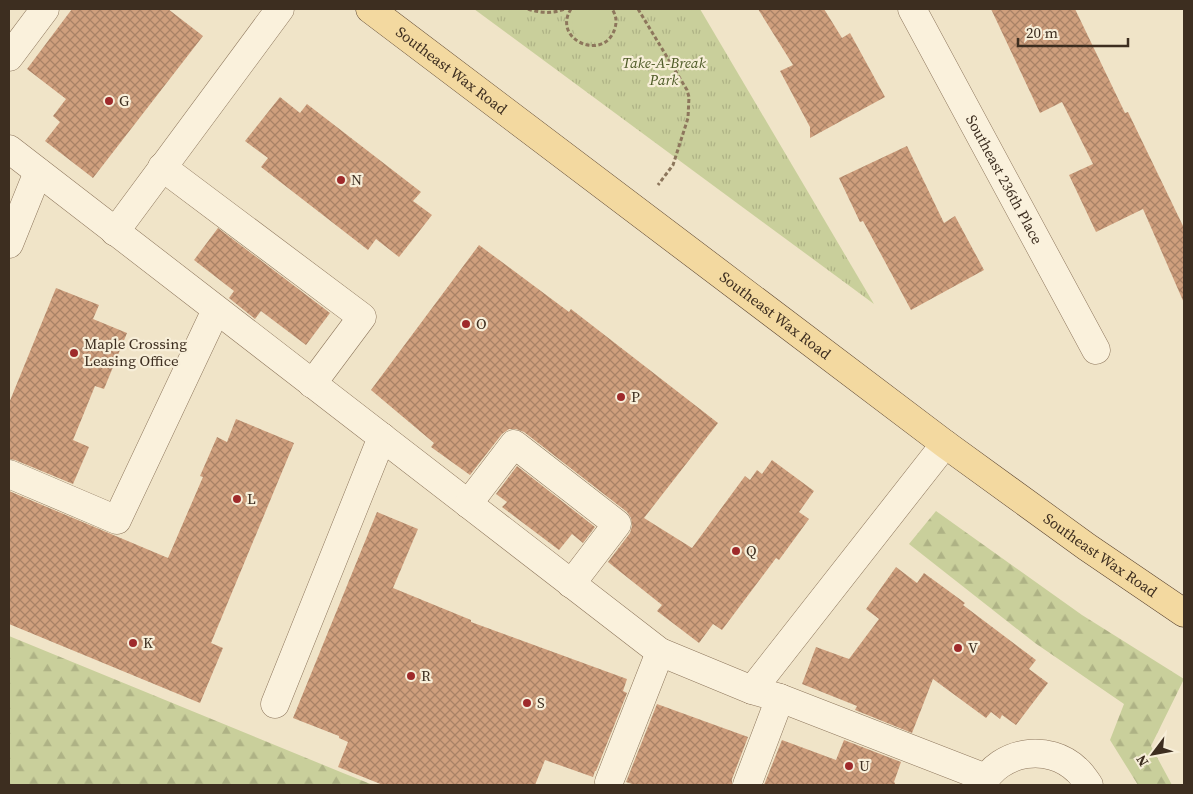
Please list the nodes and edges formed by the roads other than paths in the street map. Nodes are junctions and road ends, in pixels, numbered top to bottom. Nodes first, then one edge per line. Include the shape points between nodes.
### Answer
1 (45, 9) edge
2 (280, 9) edge
3 (370, 9) edge
4 (912, 9) edge
5 (9, 57) edge
6 (9, 149) edge
7 (162, 167) junction
8 (38, 172) junction
9 (115, 232) junction
10 (9, 244) edge
11 (216, 310) junction
12 (1096, 350) dead end
13 (312, 384) junction
14 (382, 438) junction
15 (945, 444) junction
16 (9, 474) edge
17 (468, 504) junction
18 (571, 584) junction
19 (1184, 613) edge
20 (660, 652) junction
21 (752, 690) junction
22 (780, 698) junction
23 (275, 704) dead end
24 (609, 782) dead end
25 (984, 782) edge
26 (747, 785) edge
27 (1089, 785) edge

1 - 5 street
2 - 7 street
3 - 15 main road, Southeast Wax Road
4 - 12 street, Southeast 236th Place
6 - 8 street
7 - 9 street
7 - 13 street via 362,317
8 - 9 street
8 - 10 street
9 - 11 street
11 - 13 street
11 - 16 street via 118,520
13 - 14 street
14 - 17 street
14 - 23 street
15 - 19 main road, Southeast Wax Road via 1086,548
15 - 21 street
17 - 18 street
17 - 18 street via 514,444 618,524
18 - 20 street
20 - 21 street
20 - 24 street
21 - 22 street
22 - 25 street
22 - 26 street
25 - 27 street via 1000,763 1019,755 1040,752 1060,758 1078,770

